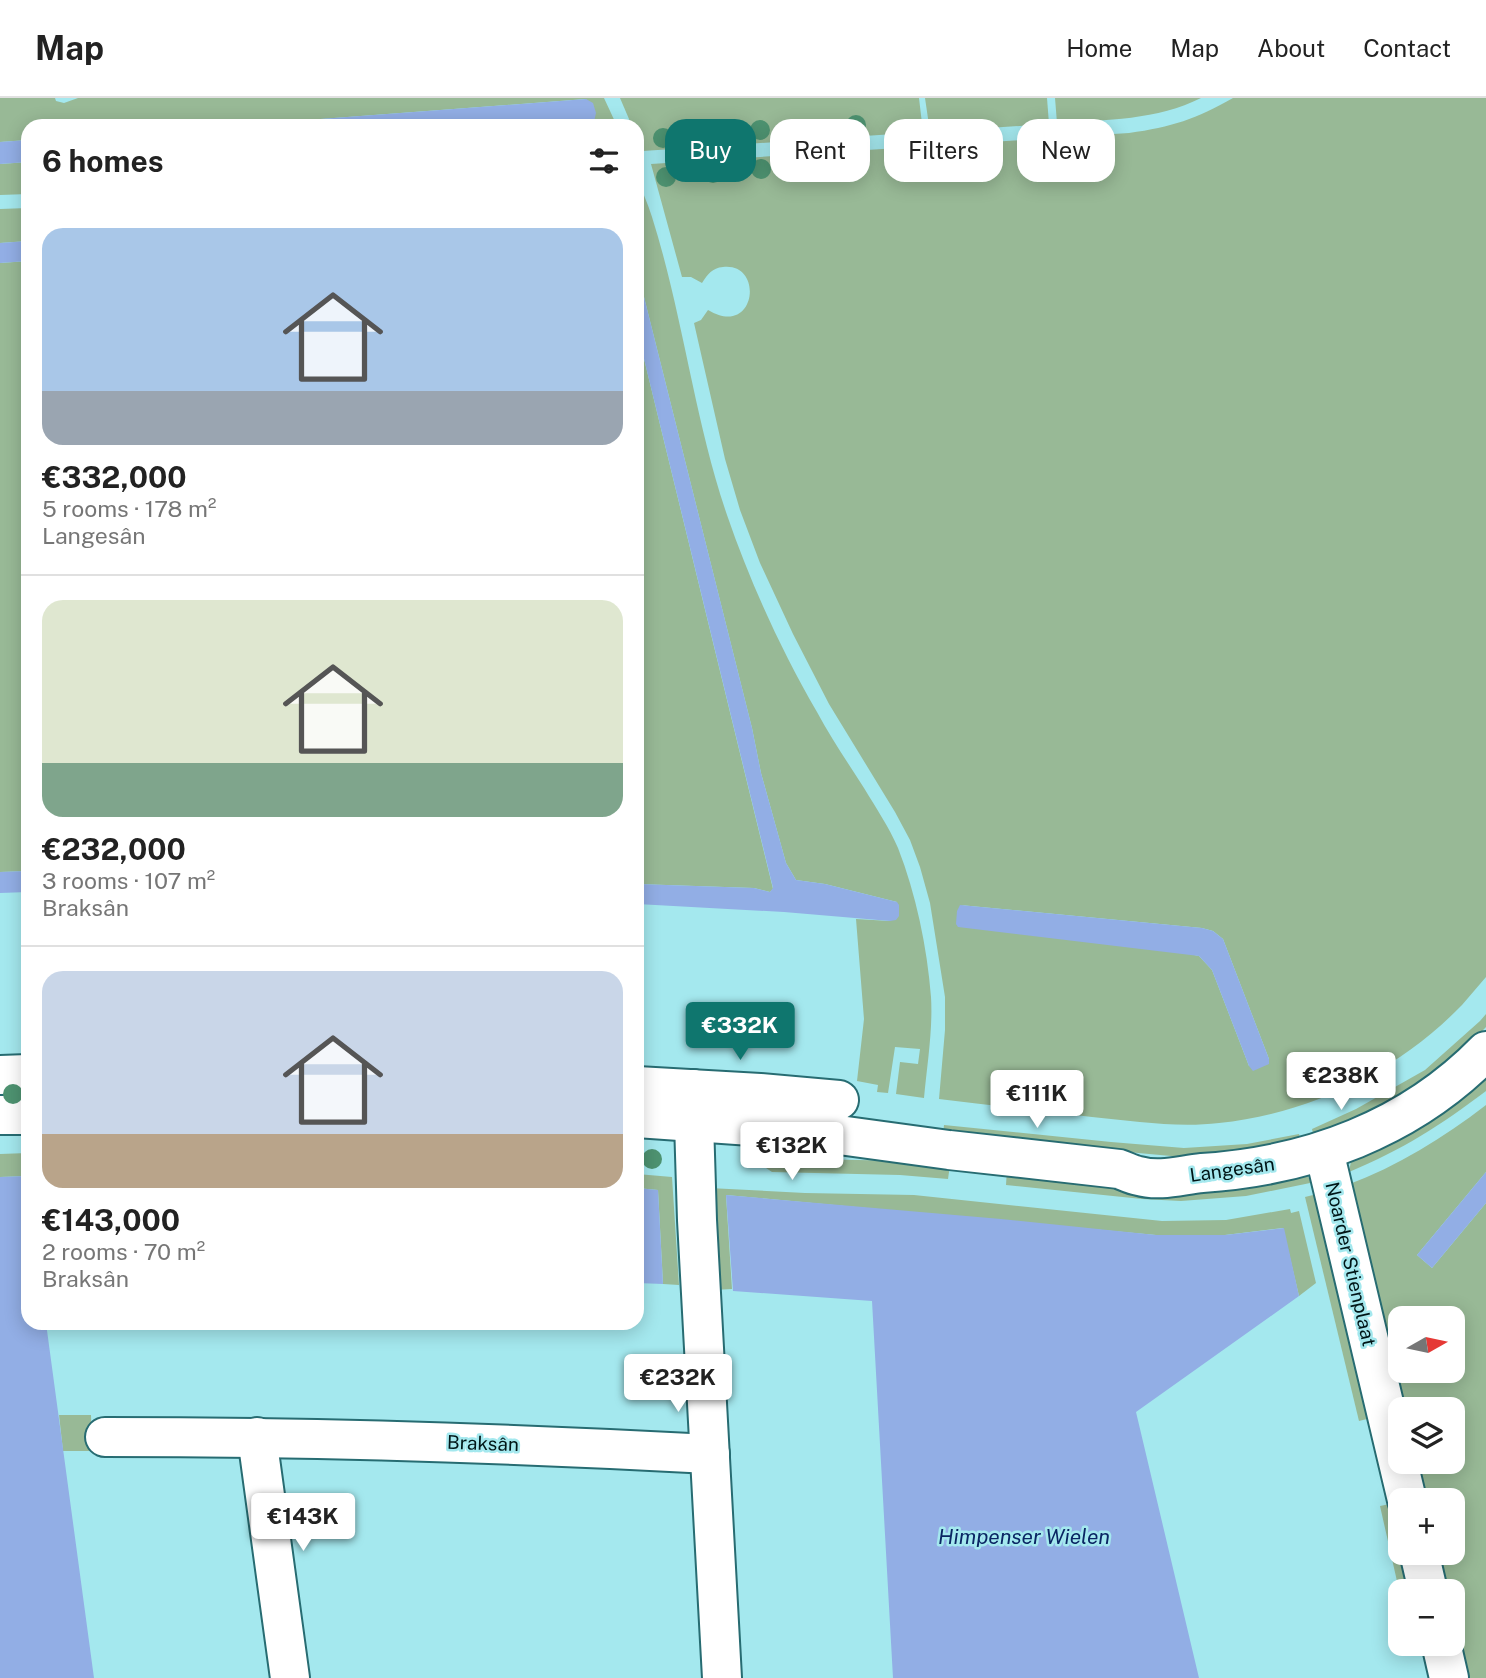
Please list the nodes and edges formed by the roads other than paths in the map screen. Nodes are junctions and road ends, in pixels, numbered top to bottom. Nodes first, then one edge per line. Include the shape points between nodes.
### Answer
1 (1486, 1051) edge
2 (21, 1074) edge
3 (0, 1075) edge
4 (644, 1090) edge
5 (839, 1100) dead end
6 (0, 1115) edge
7 (21, 1115) edge
8 (644, 1118) edge
9 (694, 1120) junction
10 (644, 1140) edge
11 (1324, 1151) junction
12 (105, 1437) dead end
13 (257, 1437) junction
14 (710, 1454) junction
15 (1404, 1488) edge
16 (1444, 1656) edge
17 (290, 1678) edge
18 (722, 1678) edge
19 (1449, 1678) edge

1 - 11 street, Langesân via 1420,1106
2 - 3 street
4 - 9 street, Langesân
5 - 9 street, Langesân
6 - 7 street
8 - 9 street, Langesân
9 - 10 street, Langesân
9 - 11 street, Langesân via 793,1152 949,1150 1119,1169 1162,1179 1251,1168
9 - 14 street
11 - 15 street, Noarder Stienplaat
12 - 13 street, Braksân
13 - 14 street, Braksân
13 - 17 street
14 - 18 street
16 - 19 street

